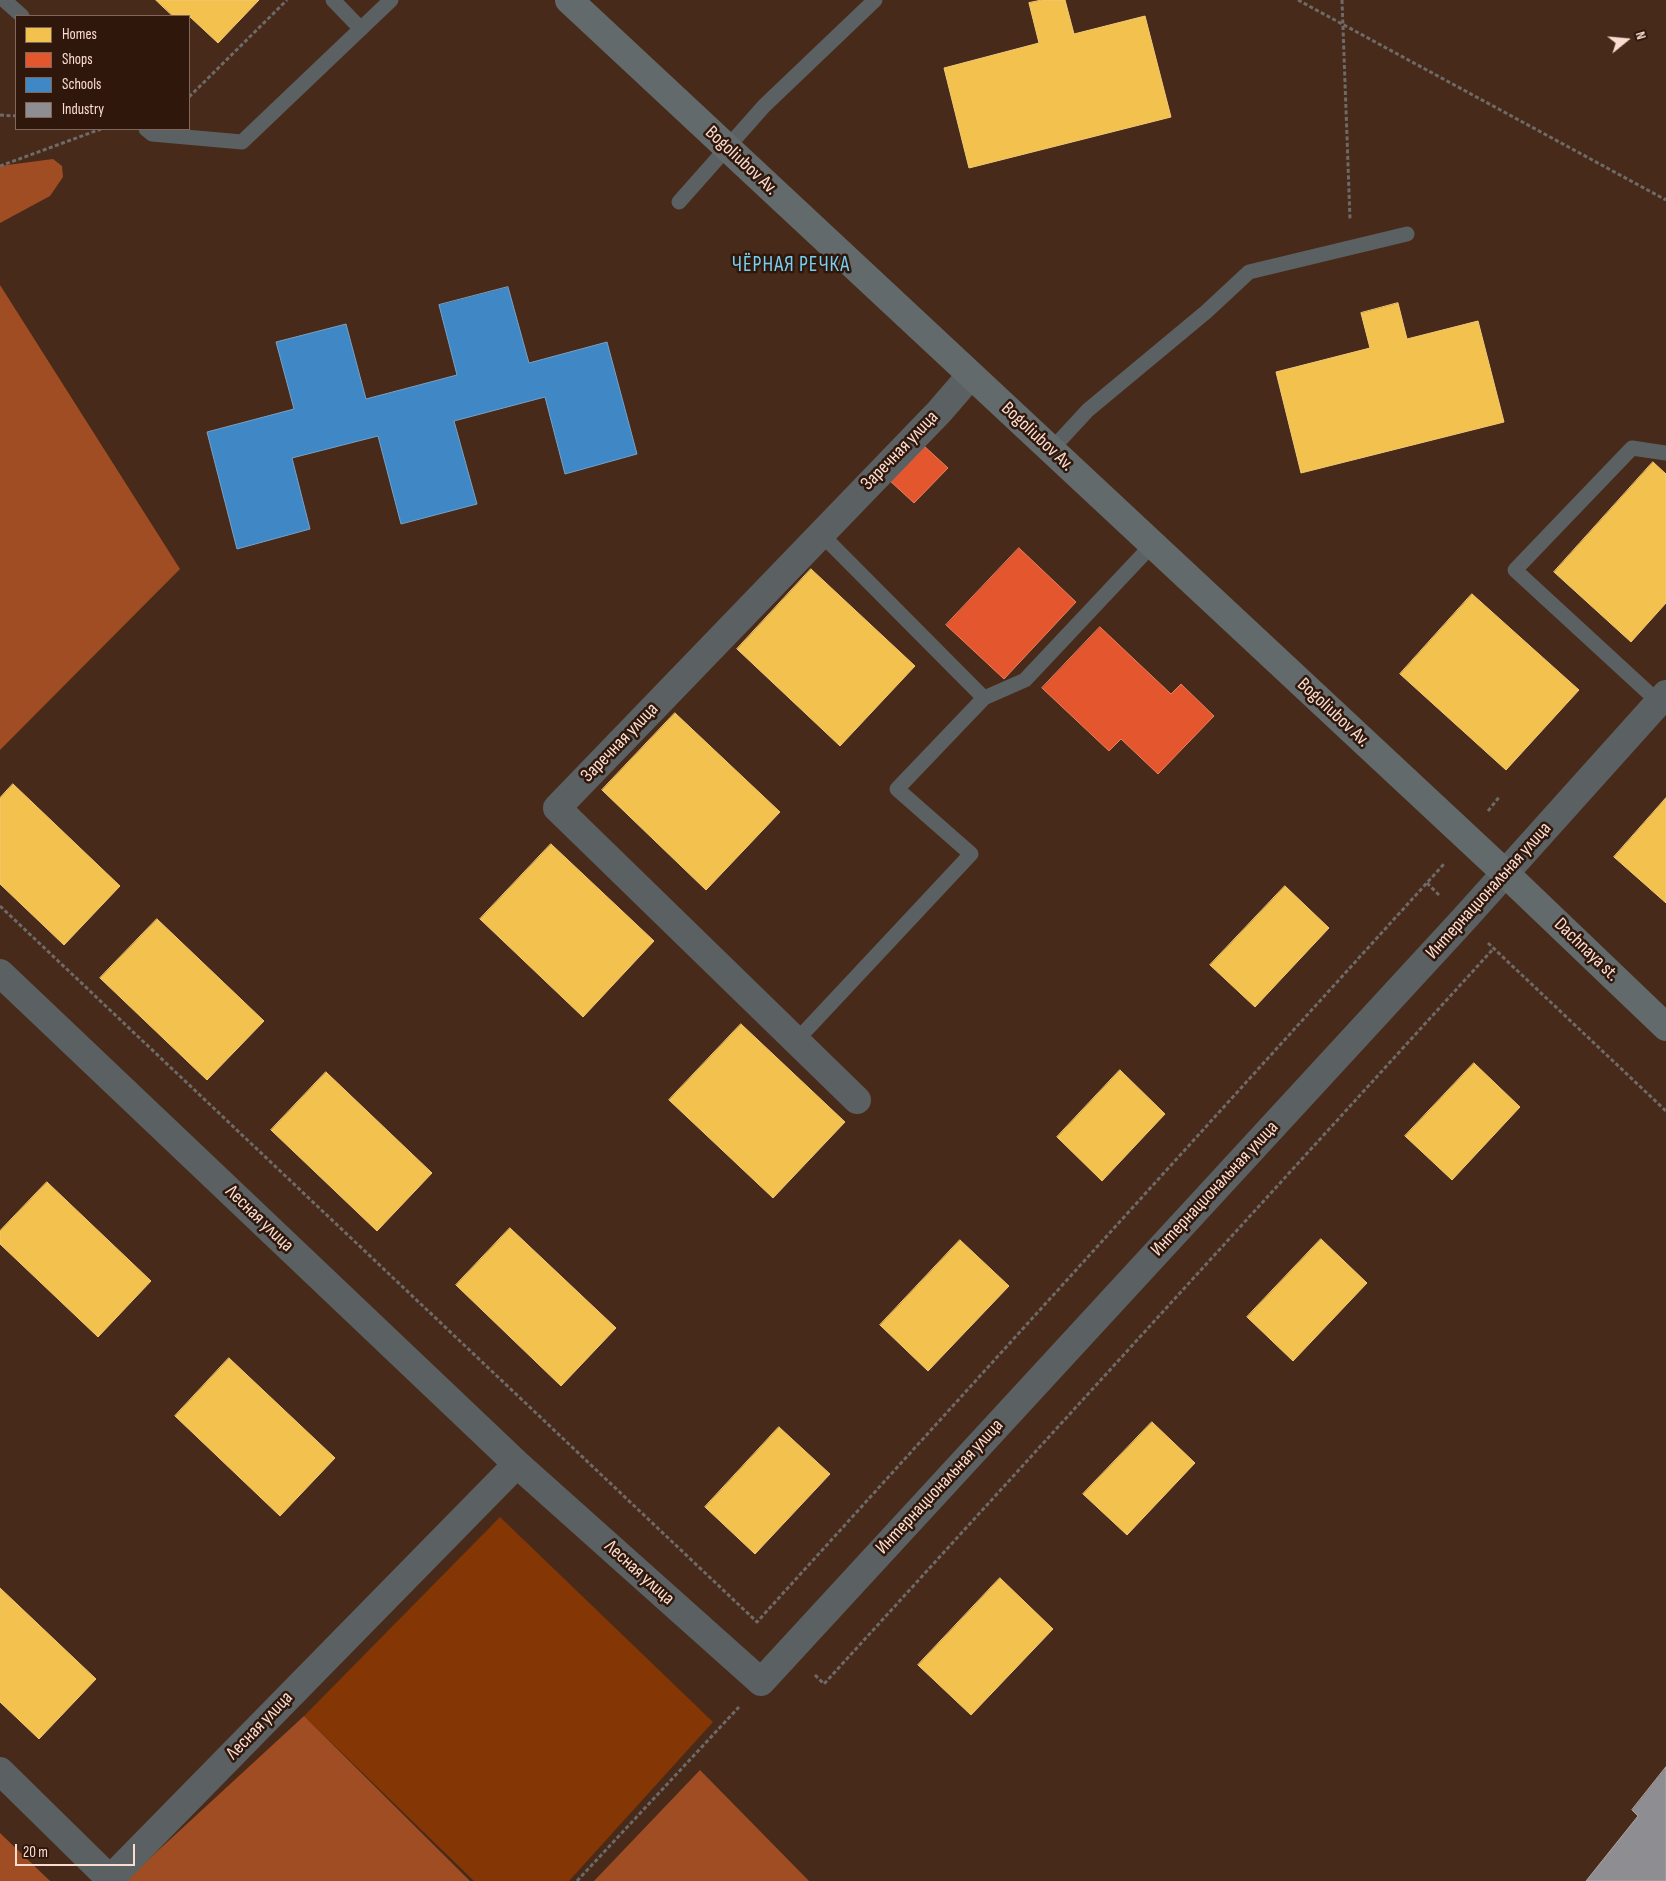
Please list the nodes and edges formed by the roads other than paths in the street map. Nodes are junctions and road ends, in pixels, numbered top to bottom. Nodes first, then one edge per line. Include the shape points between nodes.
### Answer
1 (4, 0) edge
2 (333, 0) edge
3 (391, 0) edge
4 (569, 0) edge
5 (875, 0) edge
6 (21, 15) edge
7 (361, 29) junction
8 (147, 130) edge
9 (728, 149) junction
10 (679, 202) dead end
11 (1407, 234) dead end
12 (970, 375) junction
13 (1051, 450) junction
14 (1666, 453) edge
15 (821, 534) junction
16 (1152, 545) junction
17 (984, 698) junction
18 (1663, 702) edge
19 (1505, 873) junction
20 (0, 973) edge
21 (1666, 1027) edge
22 (796, 1041) junction
23 (857, 1100) dead end
24 (517, 1464) junction
25 (761, 1682) joint
26 (0, 1771) edge

1 - 6 lane
2 - 7 lane
3 - 7 lane
4 - 9 main road, Bogoliubov Av.
5 - 9 lane via 764,106
7 - 8 lane via 242,142 152,134
9 - 10 lane
9 - 12 main road, Bogoliubov Av.
11 - 13 lane via 1249,272 1088,410
12 - 13 main road, Bogoliubov Av.
12 - 15 street, Заречная улица via 939,412
13 - 16 main road, Bogoliubov Av.
14 - 18 lane via 1632,448 1515,570
15 - 17 lane
15 - 22 street, Заречная улица via 557,808
16 - 17 lane via 1025,680
16 - 19 main road, Bogoliubov Av.
17 - 22 lane via 897,790 971,854
18 - 19 street, Интернациональная улица
19 - 21 main road, Dachnaya st.
19 - 25 street, Интернациональная улица
20 - 24 street, Лесная улица
22 - 23 street, Заречная улица
24 - 25 street, Лесная улица
24 - 26 street, Лесная улица via 110,1879

